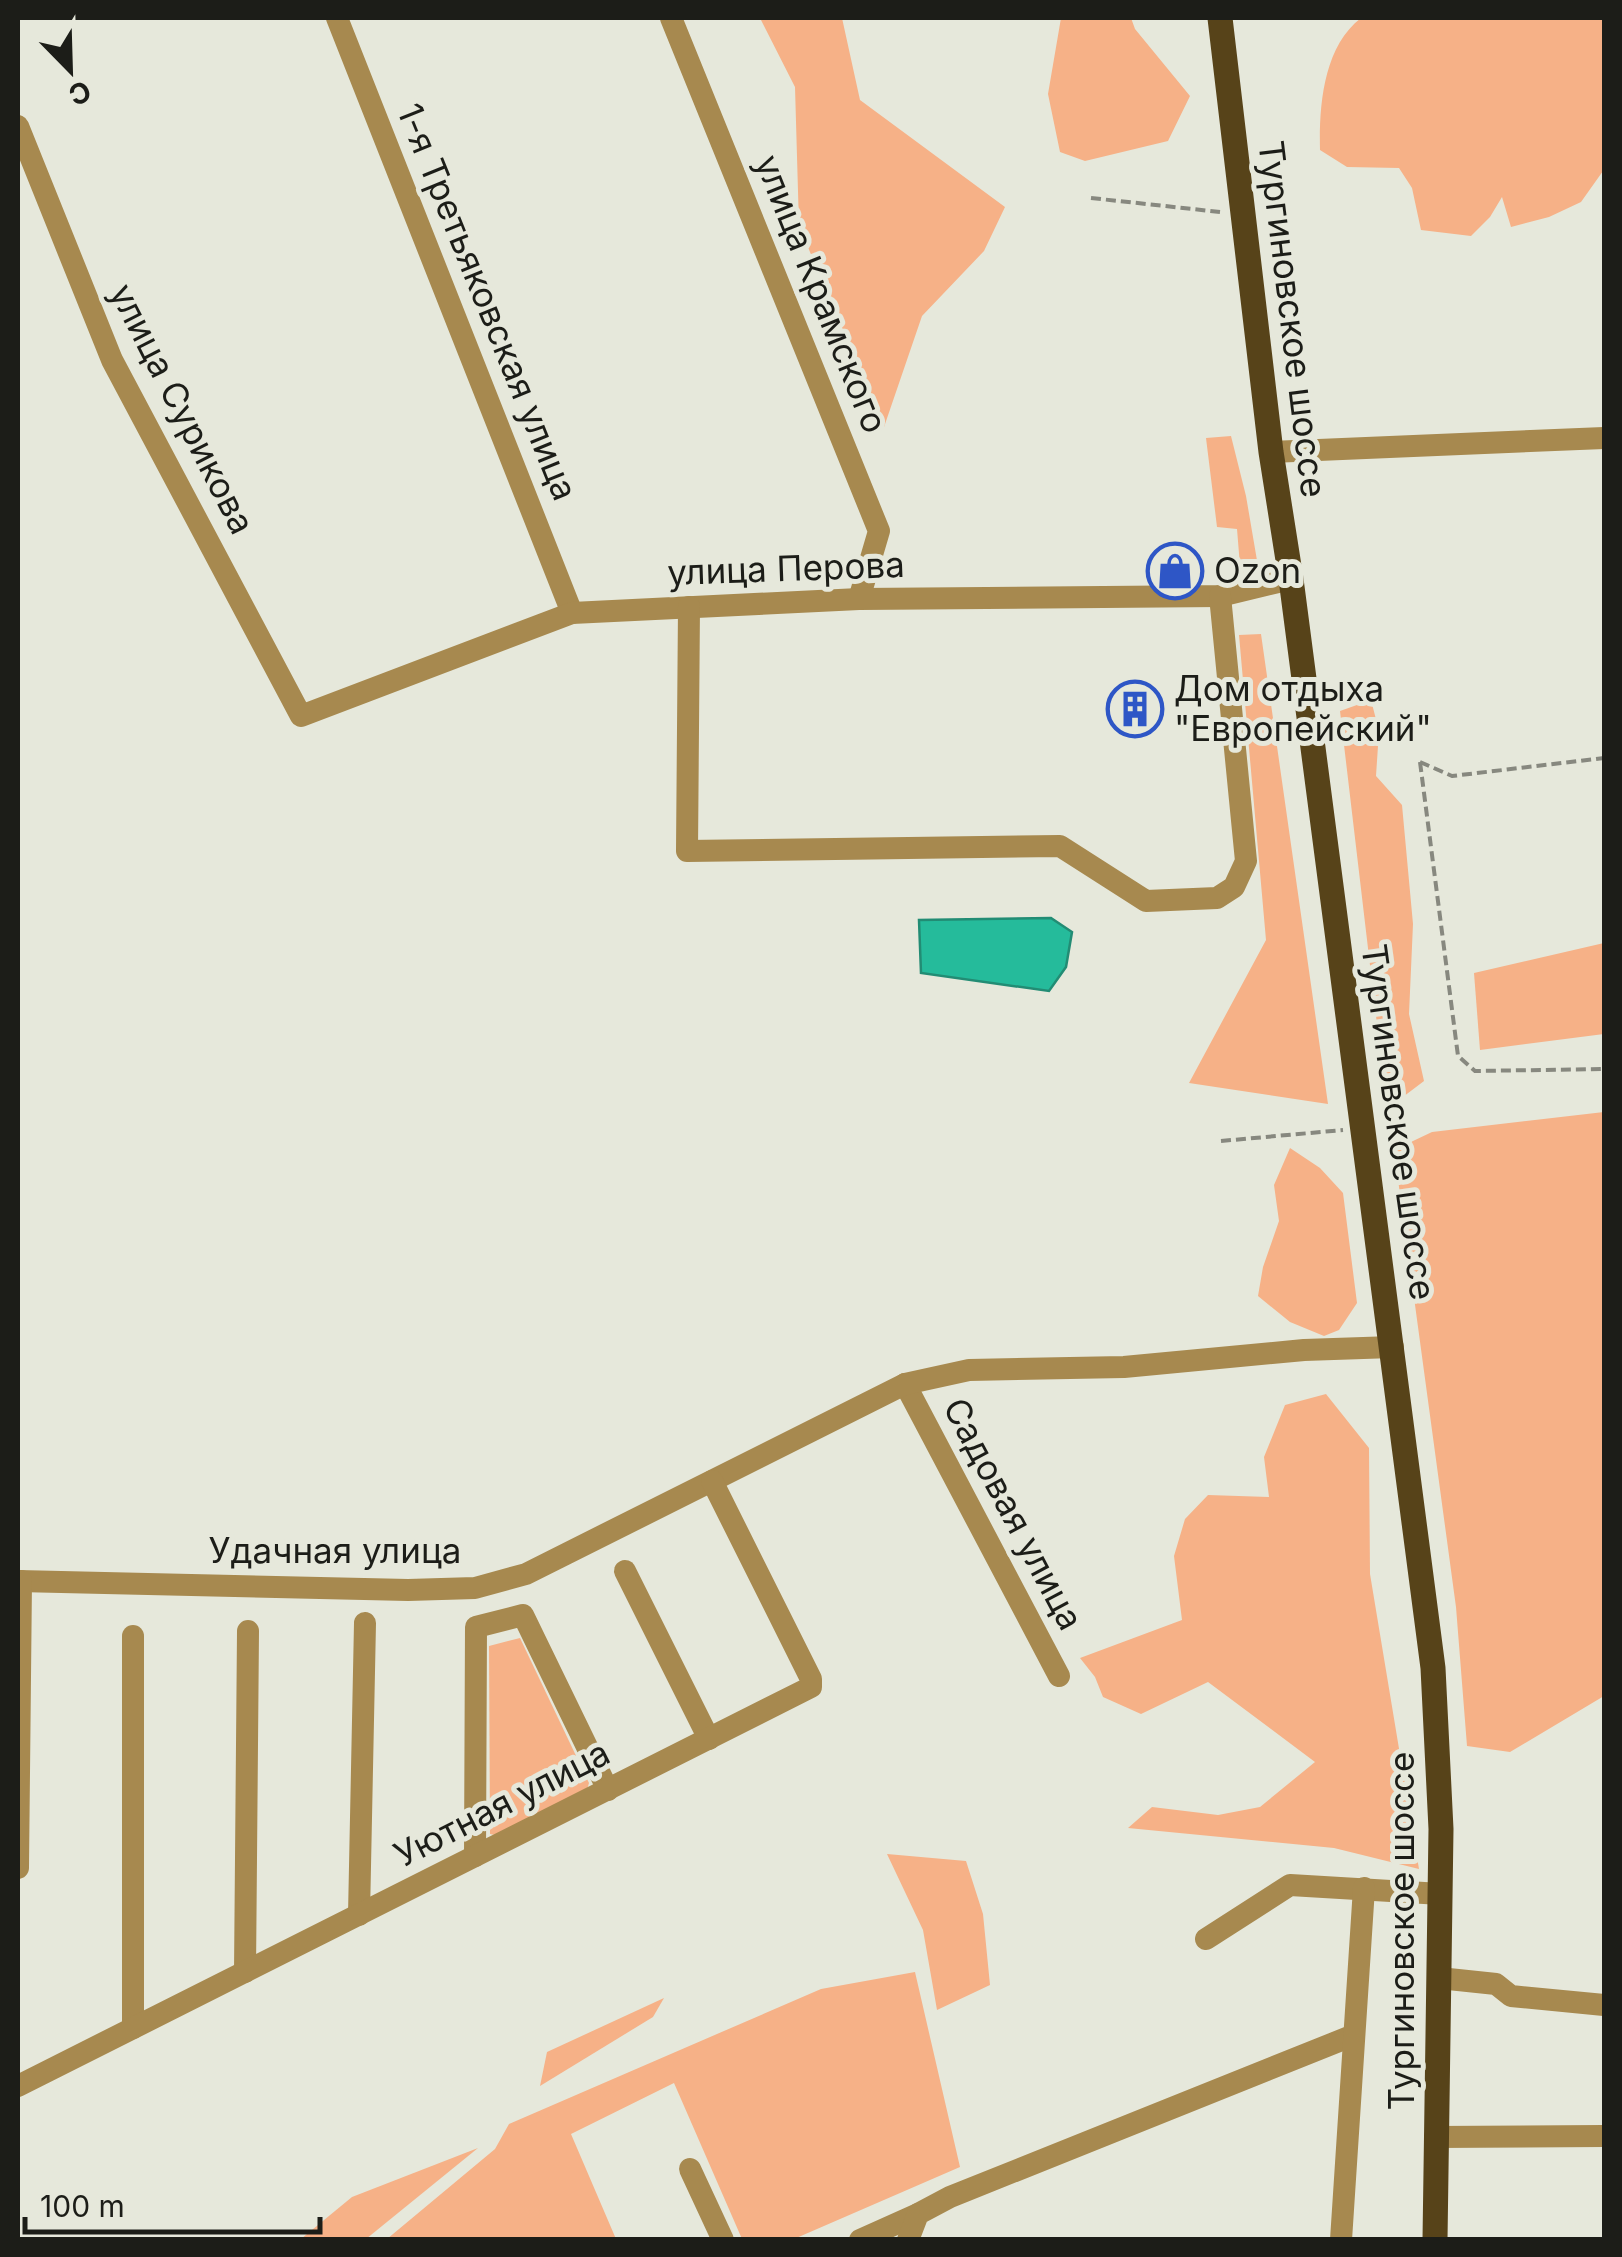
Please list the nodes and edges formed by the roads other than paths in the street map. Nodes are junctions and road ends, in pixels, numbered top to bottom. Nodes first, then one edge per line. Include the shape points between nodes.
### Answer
1 (337, 18) edge
2 (670, 18) edge
3 (1220, 18) edge
4 (18, 126) edge
5 (1604, 438) edge
6 (1272, 452) junction
7 (1291, 579) junction
8 (1220, 596) junction
9 (859, 599) junction
10 (688, 608) junction
11 (572, 613) junction
12 (302, 716) joint
13 (1392, 1346) junction
14 (905, 1384) junction
15 (712, 1481) junction
16 (626, 1571) dead end
17 (20, 1581) edge
18 (365, 1622) dead end
19 (248, 1631) dead end
20 (133, 1636) dead end
21 (1060, 1676) dead end
22 (709, 1739) junction
23 (608, 1790) junction
24 (476, 1856) junction
25 (18, 1868) edge
26 (1364, 1888) junction
27 (1440, 1894) junction
28 (360, 1914) junction
29 (1206, 1939) dead end
30 (245, 1972) junction
31 (1439, 1978) junction
32 (1604, 2005) edge
33 (134, 2028) junction
34 (1354, 2035) junction
35 (18, 2086) edge
36 (1604, 2136) edge
37 (1435, 2137) junction
38 (690, 2168) dead end
39 (918, 2214) junction
40 (722, 2240) edge
41 (860, 2240) edge
42 (908, 2240) edge
43 (1342, 2240) edge
44 (1435, 2240) edge

1 - 11 street, 1-я Третьяковская улица
2 - 9 street, улица Крамского via 879,530
3 - 6 main road, Тургиновское шоссе
4 - 12 street, улица Сурикова via 112,360
5 - 6 street
6 - 7 main road, Тургиновское шоссе
7 - 8 street, улица Перова
7 - 13 main road, Тургиновское шоссе
8 - 9 street, улица Перова
8 - 10 street via 1246,861 1234,887 1218,898 1146,901 1060,846 686,851
9 - 10 street, улица Перова
10 - 11 street, улица Перова
11 - 12 street, улица Перова
13 - 14 street, Удачная улица via 1124,1367 969,1370
13 - 27 main road, Тургиновское шоссе via 1436,1708
14 - 15 street, Удачная улица
14 - 21 street, Садовая улица
15 - 17 street, Удачная улица via 526,1574 476,1588
15 - 22 street, Уютная улица via 812,1683
16 - 22 street
17 - 25 street
18 - 28 street
19 - 30 street
20 - 33 street
22 - 23 street, Уютная улица
23 - 24 street, Уютная улица
23 - 24 street via 523,1615 476,1627
24 - 28 street, Уютная улица
26 - 27 street
26 - 29 street via 1290,1885
26 - 34 street
27 - 31 main road, Тургиновское шоссе
28 - 30 street, Уютная улица
30 - 33 street, Уютная улица
31 - 32 street via 1496,1984 1510,1996
31 - 37 main road, Тургиновское шоссе
33 - 35 street, Уютная улица
34 - 39 street
34 - 43 street
36 - 37 street
37 - 44 main road, Тургиновское шоссе
38 - 40 street
39 - 41 street
39 - 42 street

